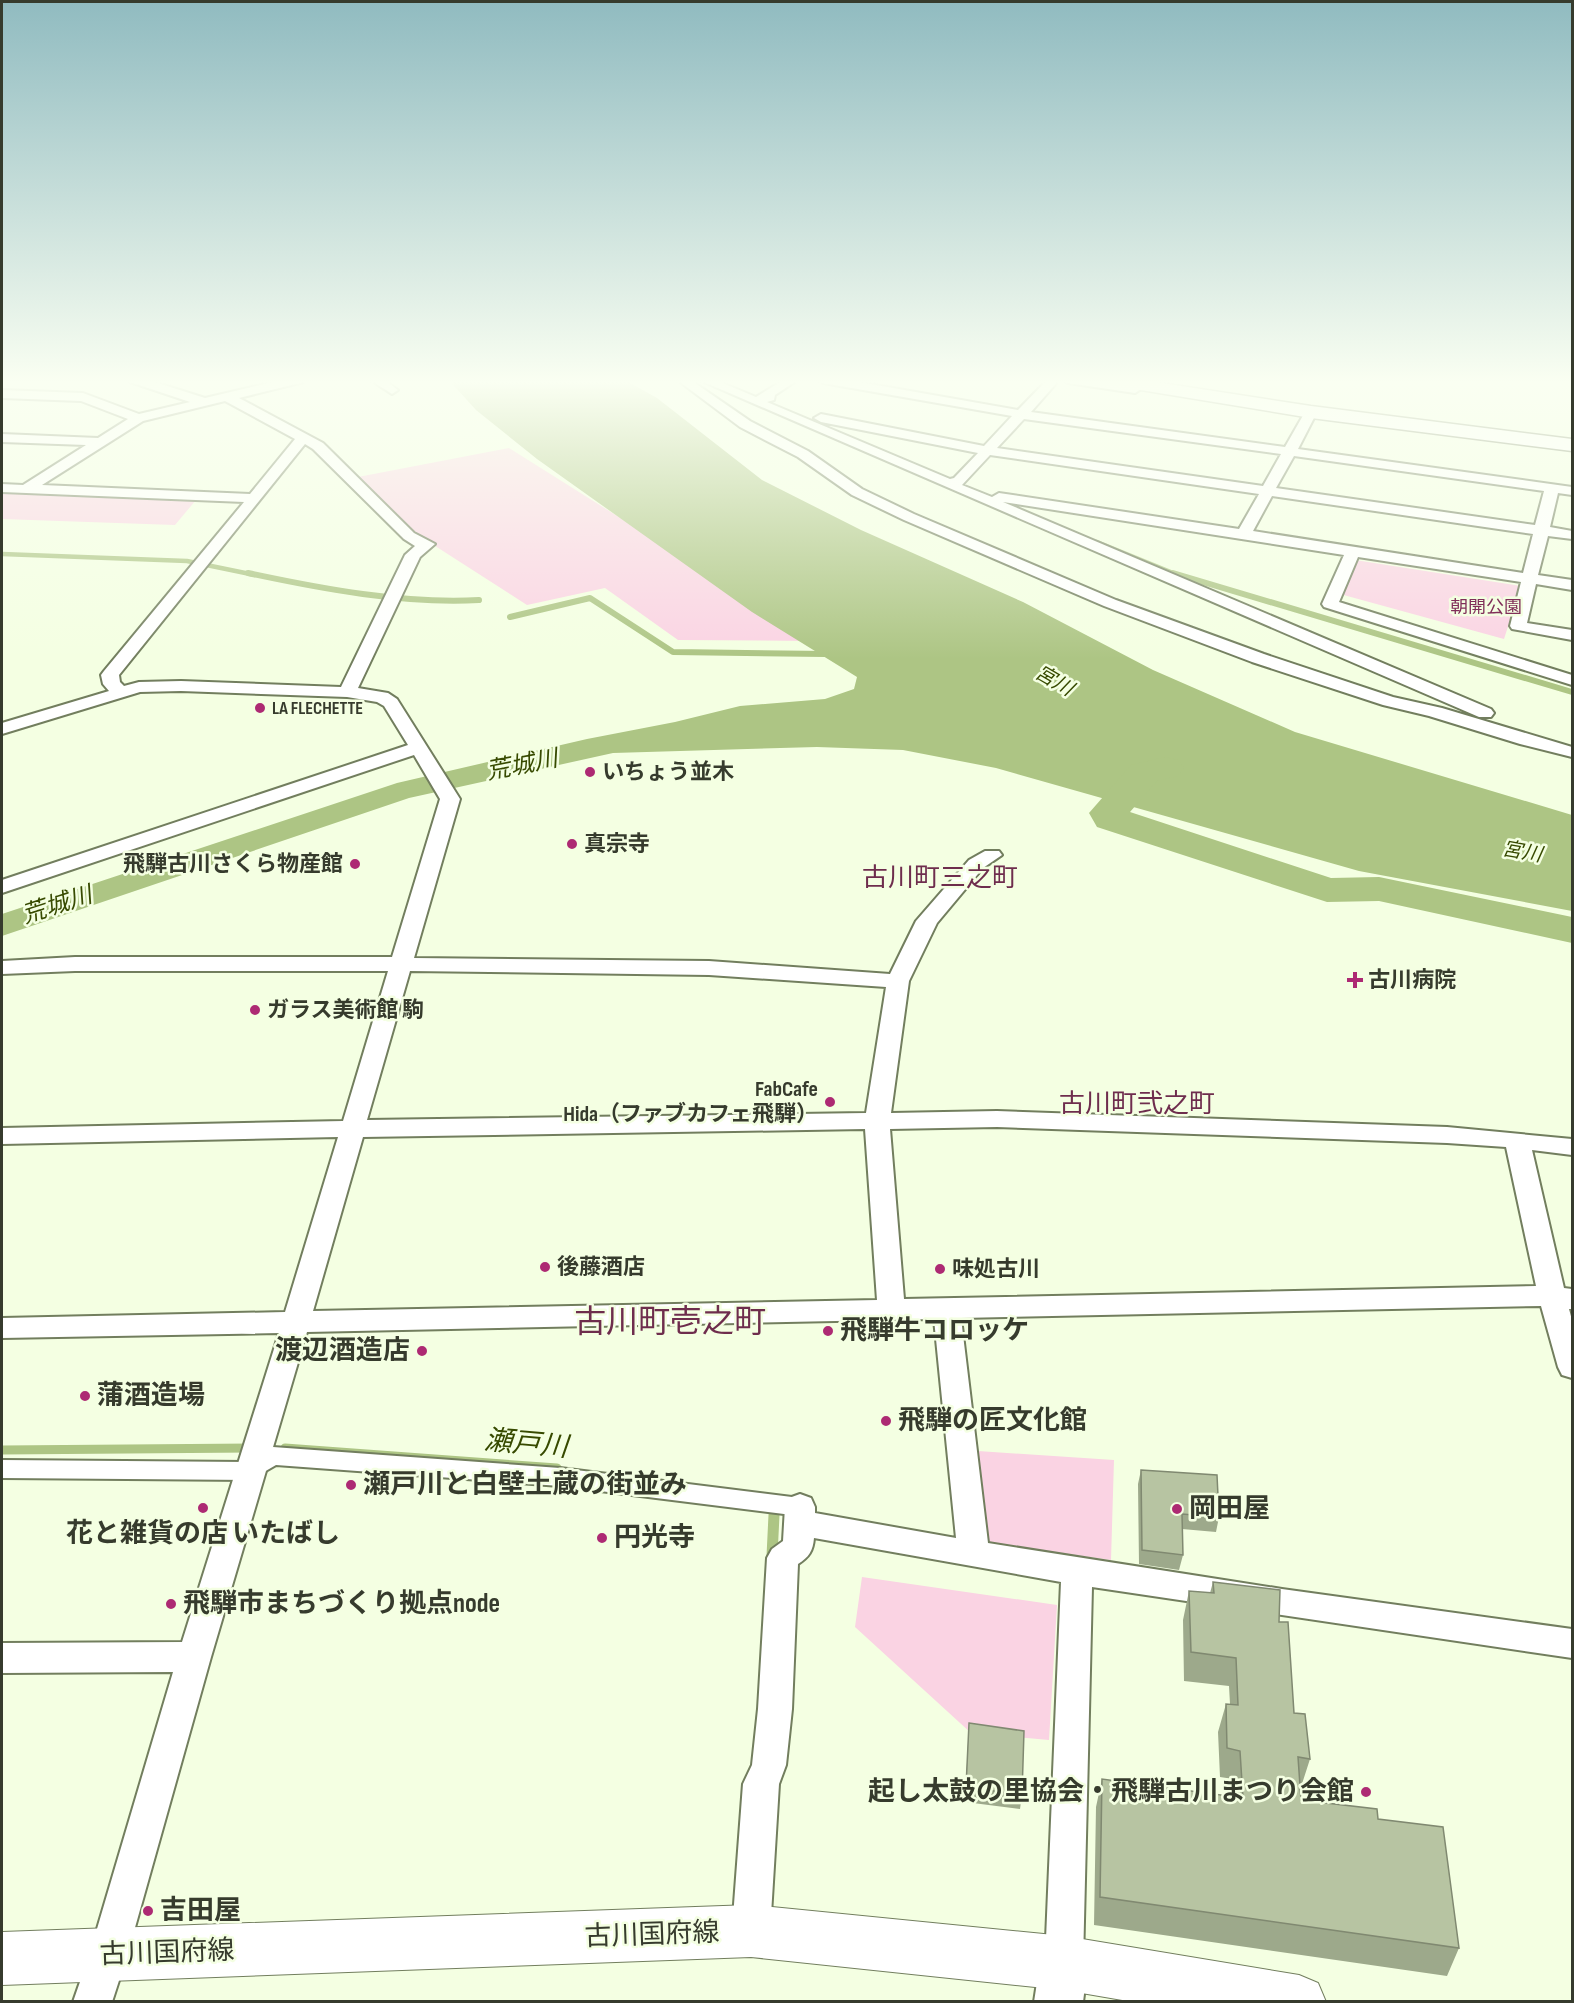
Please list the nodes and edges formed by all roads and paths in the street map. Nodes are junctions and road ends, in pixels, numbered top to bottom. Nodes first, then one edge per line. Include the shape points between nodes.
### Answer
1 (53, 472) edge
2 (275, 472) edge
3 (345, 472) edge
4 (829, 472) edge
5 (928, 472) edge
6 (965, 472) edge
7 (1138, 472) edge
8 (1277, 472) edge
9 (1441, 472) edge
10 (954, 483) junction
11 (2, 488) edge
12 (1552, 488) junction
13 (26, 489) junction
14 (1268, 491) junction
15 (1572, 491) edge
16 (988, 497) junction
17 (254, 498) junction
18 (1542, 531) junction
19 (1244, 534) junction
20 (1572, 536) edge
21 (1353, 551) junction
22 (1531, 578) junction
23 (1572, 585) edge
24 (1572, 635) edge
25 (1572, 680) edge
26 (121, 692) junction
27 (346, 692) junction
28 (1389, 701) junction
29 (2, 729) edge
30 (1479, 737) dead end
31 (419, 751) junction
32 (1572, 752) edge
33 (992, 855) dead end
34 (2, 887) edge
35 (400, 964) junction
36 (2, 966) edge
37 (898, 981) junction
38 (877, 1122) junction
39 (351, 1129) junction
40 (2, 1136) edge
41 (1517, 1140) junction
42 (1572, 1147) edge
43 (1562, 1298) edge
44 (946, 1307) junction
45 (891, 1309) junction
46 (296, 1321) junction
47 (2, 1329) edge
48 (1572, 1367) edge
49 (254, 1456) junction
50 (2, 1469) edge
51 (796, 1512) junction
52 (974, 1555) junction
53 (1077, 1570) junction
54 (1572, 1644) edge
55 (194, 1657) junction
56 (2, 1658) edge
57 (752, 1931) junction
58 (2, 1959) edge
59 (100, 1979) edge
60 (1061, 1982) edge
61 (1299, 2001) edge

1 - 13 street
2 - 17 street
3 - 27 street via 409,536 427,544 413,555
4 - 28 street via 866,498 1051,579 1196,636
5 - 10 street
6 - 10 street
7 - 14 street
8 - 14 street
9 - 12 street
10 - 16 street
11 - 13 street
12 - 15 street
12 - 18 street
13 - 17 street
14 - 18 street
14 - 19 street
16 - 19 street
16 - 32 street
17 - 26 street via 110,675 112,684
18 - 20 street
18 - 22 street
19 - 21 street
21 - 22 street
21 - 25 street via 1330,604
22 - 23 street
22 - 24 street via 1518,626
26 - 27 street via 151,686
26 - 29 street
27 - 31 street via 382,697 391,703
28 - 30 street
28 - 32 street via 1420,706 1531,743
31 - 34 street via 280,792
31 - 35 street via 450,799
33 - 37 street via 976,864 927,921
35 - 36 street
35 - 37 street via 709,968
35 - 39 street
37 - 38 street
38 - 39 street
38 - 41 street via 1032,1120
38 - 45 street
39 - 40 street
39 - 46 street
41 - 42 street
41 - 43 street
43 - 44 street
43 - 48 street
44 - 45 street
44 - 52 street
45 - 46 street
46 - 47 street
46 - 49 street
49 - 50 street
49 - 51 street via 560,1477 763,1503
49 - 55 street
51 - 52 street
51 - 57 street via 798,1547 783,1558 775,1709 769,1765 761,1784
52 - 53 street
53 - 54 street via 1271,1603
53 - 60 street
55 - 56 street
55 - 59 street
57 - 59 main road, 古川国府線
57 - 60 main road, 古川国府線
58 - 59 main road, 古川国府線
60 - 61 main road, 古川国府線

